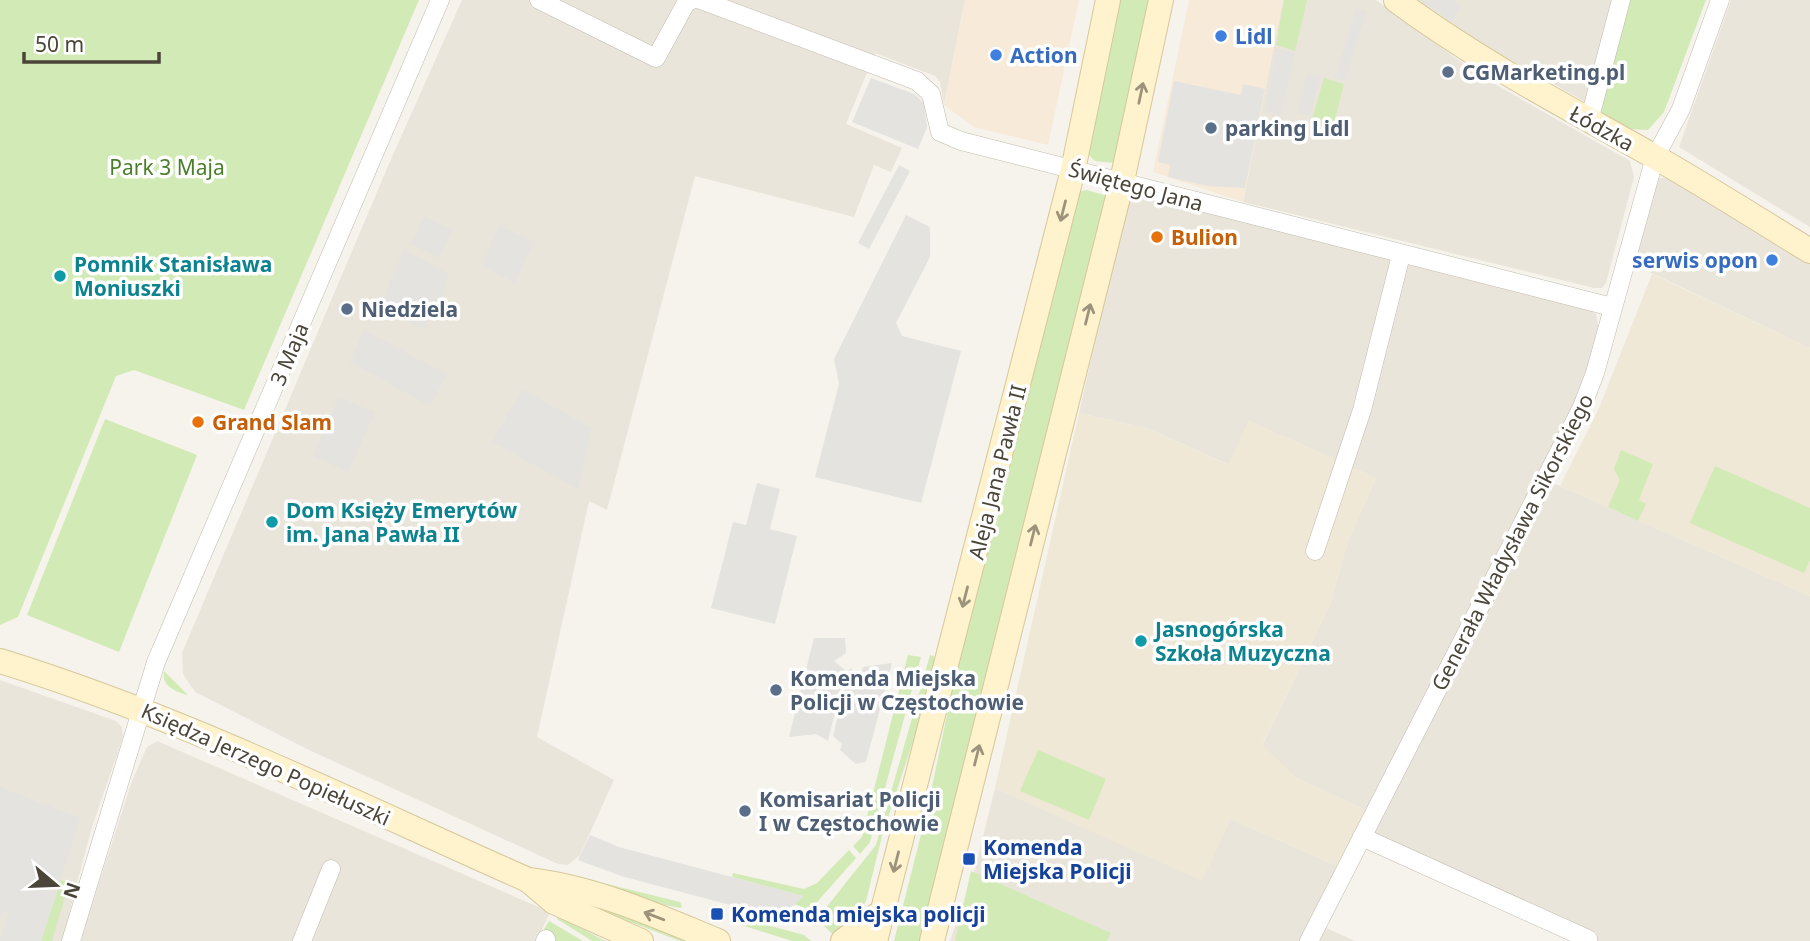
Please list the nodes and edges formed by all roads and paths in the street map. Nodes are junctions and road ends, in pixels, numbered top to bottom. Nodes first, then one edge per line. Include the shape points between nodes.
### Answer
1 (440, 0) edge
2 (539, 0) edge
3 (692, 0) edge
4 (701, 0) edge
5 (1108, 0) edge
6 (1161, 0) edge
7 (1396, 0) edge
8 (1621, 0) edge
9 (1720, 0) edge
10 (1589, 121) junction
11 (1655, 158) junction
12 (1073, 170) junction
13 (1122, 181) junction
14 (1810, 251) edge
15 (1401, 255) junction
16 (1612, 307) junction
17 (1315, 551) dead end
18 (0, 661) edge
19 (143, 709) junction
20 (1362, 837) junction
21 (331, 869) dead end
22 (528, 880) junction
23 (883, 911) junction
24 (1588, 939) dead end
25 (71, 941) edge
26 (302, 941) edge
27 (641, 941) edge
28 (718, 941) edge
29 (843, 941) edge
30 (875, 941) edge
31 (932, 941) edge
32 (1309, 941) edge

1 - 19 street, 3 Maja via 156,662
2 - 3 street via 656,58 686,3
4 - 12 street, Świętego Jana via 917,81 931,94 940,132
5 - 12 street, Aleja Jana Pawła II
13 -> 6 street
7 - 10 street, Łódzka via 1490,65
8 - 10 street
9 - 11 street, Generała Władysława Sikorskiego via 1681,108
10 - 11 street, Łódzka
11 - 14 street, Łódzka
11 - 16 street, Generała Władysława Sikorskiego
12 - 13 street, Świętego Jana
12 -> 23 street, Aleja Jana Pawła II
13 - 15 street, Świętego Jana
31 -> 13 street
15 - 16 street, Świętego Jana
15 - 17 street via 1362,410
16 - 20 street, Generała Władysława Sikorskiego via 1582,407
18 - 19 street, Księdza Jerzego Popiełuszki
19 - 22 street, Księdza Jerzego Popiełuszki
19 - 25 street, 3 Maja
20 - 24 street
20 - 32 street, Generała Władysława Sikorskiego
21 - 26 street
22 - 27 street, Księdza Jerzego Popiełuszki via 554,902
28 -> 22 street, Księdza Jerzego Popiełuszki via 588,891
23 - 29 street
23 - 30 street, Aleja Jana Pawła II

